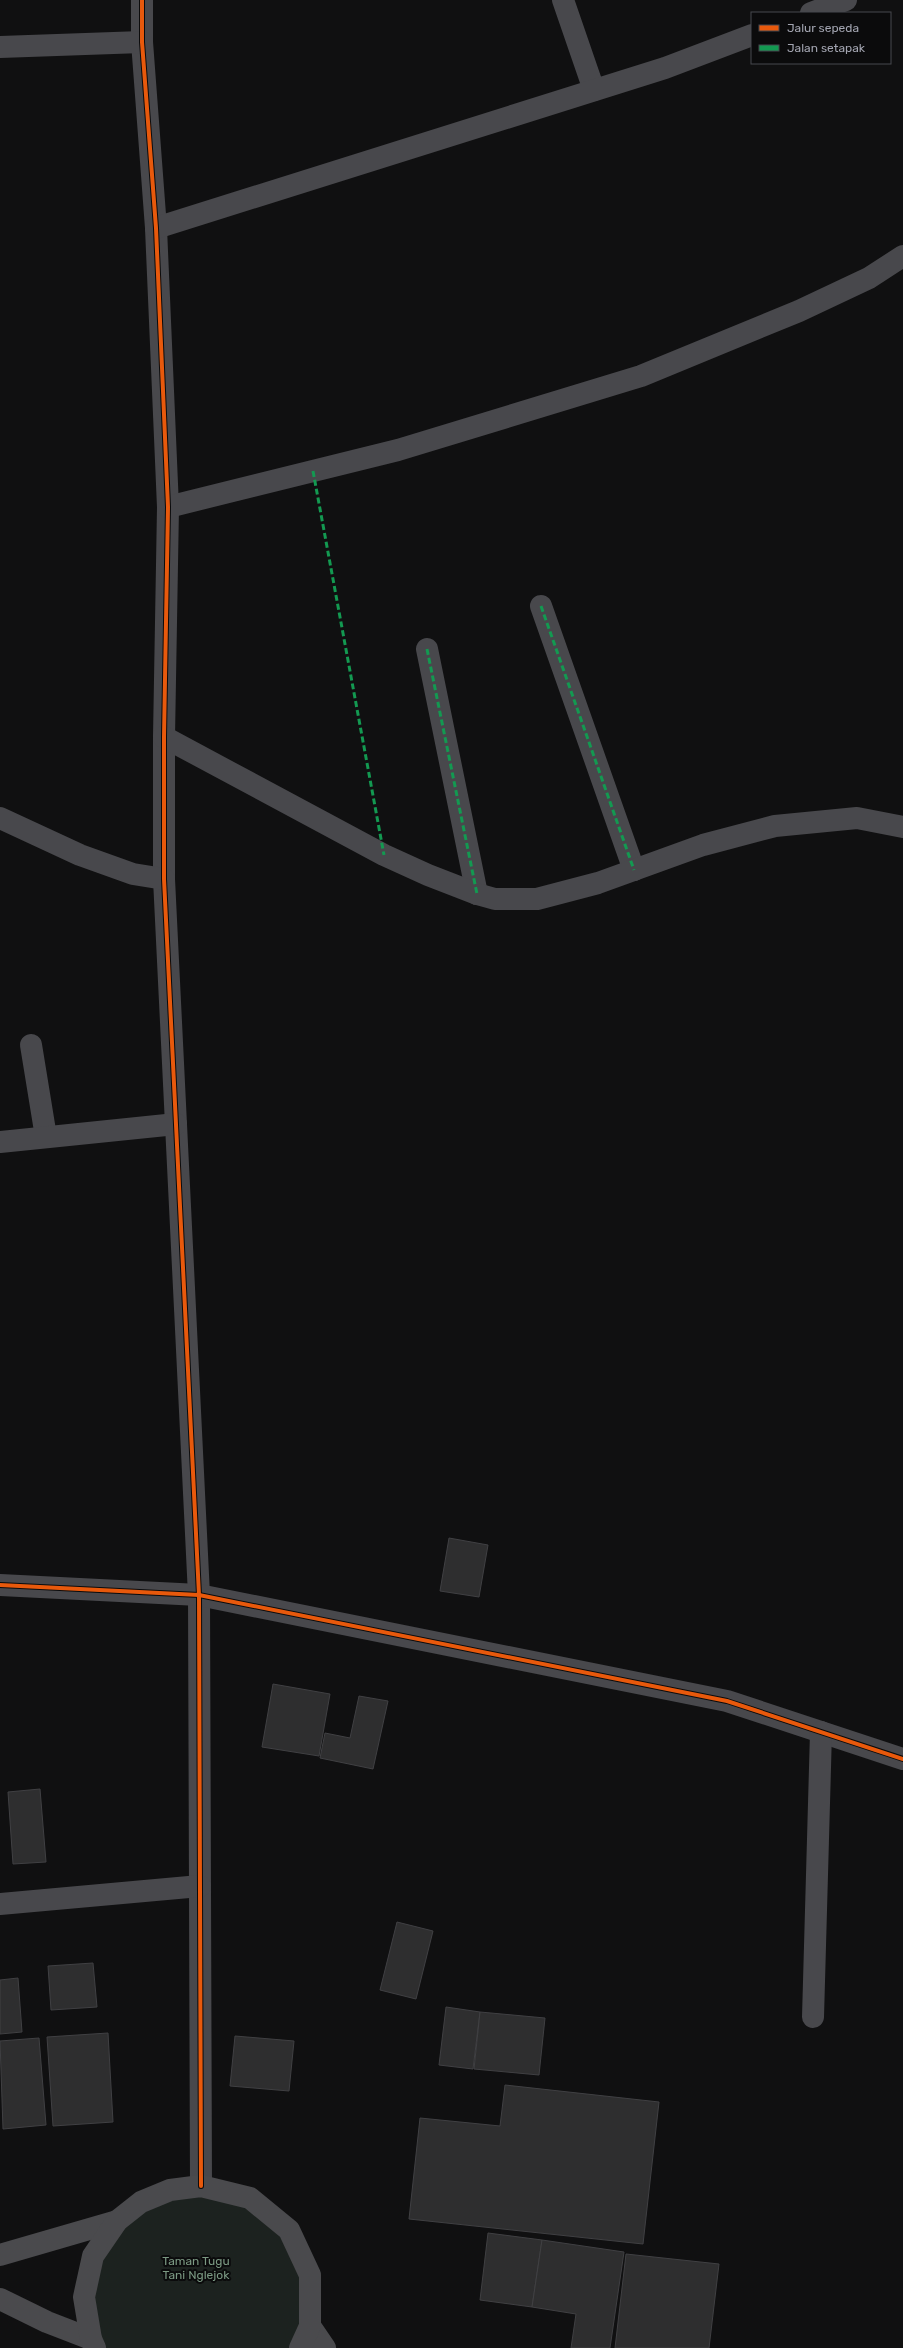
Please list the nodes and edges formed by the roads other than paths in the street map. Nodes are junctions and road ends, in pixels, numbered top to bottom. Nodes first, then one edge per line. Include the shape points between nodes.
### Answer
1 (142, 0) edge
2 (563, 0) edge
3 (846, 0) edge
4 (814, 12) edge
5 (751, 35) edge
6 (142, 42) junction
7 (0, 47) edge
8 (594, 90) junction
9 (156, 228) junction
10 (903, 256) edge
11 (168, 507) junction
12 (541, 606) dead end
13 (426, 649) dead end
14 (164, 737) junction
15 (0, 818) edge
16 (903, 827) edge
17 (634, 870) junction
18 (164, 879) junction
19 (477, 894) junction
20 (31, 1045) dead end
21 (176, 1124) junction
22 (46, 1137) junction
23 (0, 1142) edge
24 (0, 1586) edge
25 (199, 1595) junction
26 (821, 1732) junction
27 (903, 1759) edge
28 (200, 1886) junction
29 (0, 1904) edge
30 (813, 2017) dead end
31 (201, 2186) junction
32 (117, 2221) junction
33 (0, 2255) edge
34 (0, 2299) edge
35 (310, 2326) junction
36 (93, 2343) edge
37 (300, 2348) edge
38 (325, 2348) edge

1 - 6 street
2 - 8 street
3 - 4 street
5 - 8 street via 664,68
6 - 7 street via 18,44
6 - 9 street
8 - 9 street
9 - 11 street
10 - 11 street via 869,278 799,311 641,376 398,450
11 - 14 street
12 - 17 street
13 - 19 street
14 - 18 street
14 - 19 street via 384,855
15 - 18 street via 100,862 133,874
16 - 17 street via 857,818 774,826 703,845
17 - 19 street via 598,883 537,899 495,899
18 - 21 street
20 - 22 street
21 - 22 street
21 - 25 street
22 - 23 street
24 - 25 street
25 - 26 street via 727,1701
25 - 28 street
26 - 27 street
26 - 30 street
28 - 29 street
28 - 31 street
31 - 32 main road via 170,2190 141,2202
31 - 35 main road via 250,2198 289,2230 310,2275
32 - 33 main road
32 - 36 main road via 93,2256 84,2297
34 - 36 main road
35 - 37 main road
35 - 38 main road

